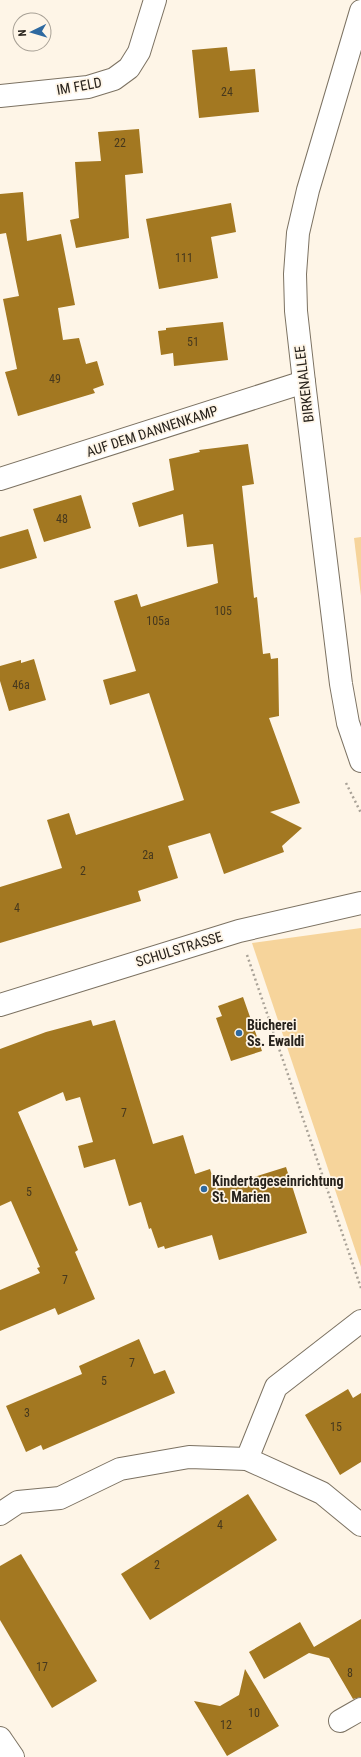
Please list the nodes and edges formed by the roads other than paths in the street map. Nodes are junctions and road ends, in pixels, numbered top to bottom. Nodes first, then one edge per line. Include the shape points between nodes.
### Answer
1 (156, 0) edge
2 (361, 11) edge
3 (0, 96) edge
4 (304, 382) junction
5 (0, 479) edge
6 (361, 761) edge
7 (361, 904) edge
8 (0, 1005) edge
9 (361, 1321) edge
10 (247, 1459) junction
11 (0, 1514) edge
12 (361, 1525) edge
13 (361, 1709) edge
14 (340, 1721) dead end
15 (0, 1738) edge
16 (12, 1757) edge

1 - 3 street, IM FELD via 139,52 129,68 114,79 88,87
2 - 4 street, BIRKENALLEE via 308,190 298,233 296,311
4 - 5 street, AUF DEM DANNENKAMP
4 - 6 street, BIRKENALLEE via 341,684 348,723
7 - 8 street, SCHULSTRASSE via 239,931
9 - 10 street via 276,1387
10 - 11 street via 189,1456 120,1469 60,1498 18,1502
10 - 12 street via 322,1493
13 - 14 street
15 - 16 street

